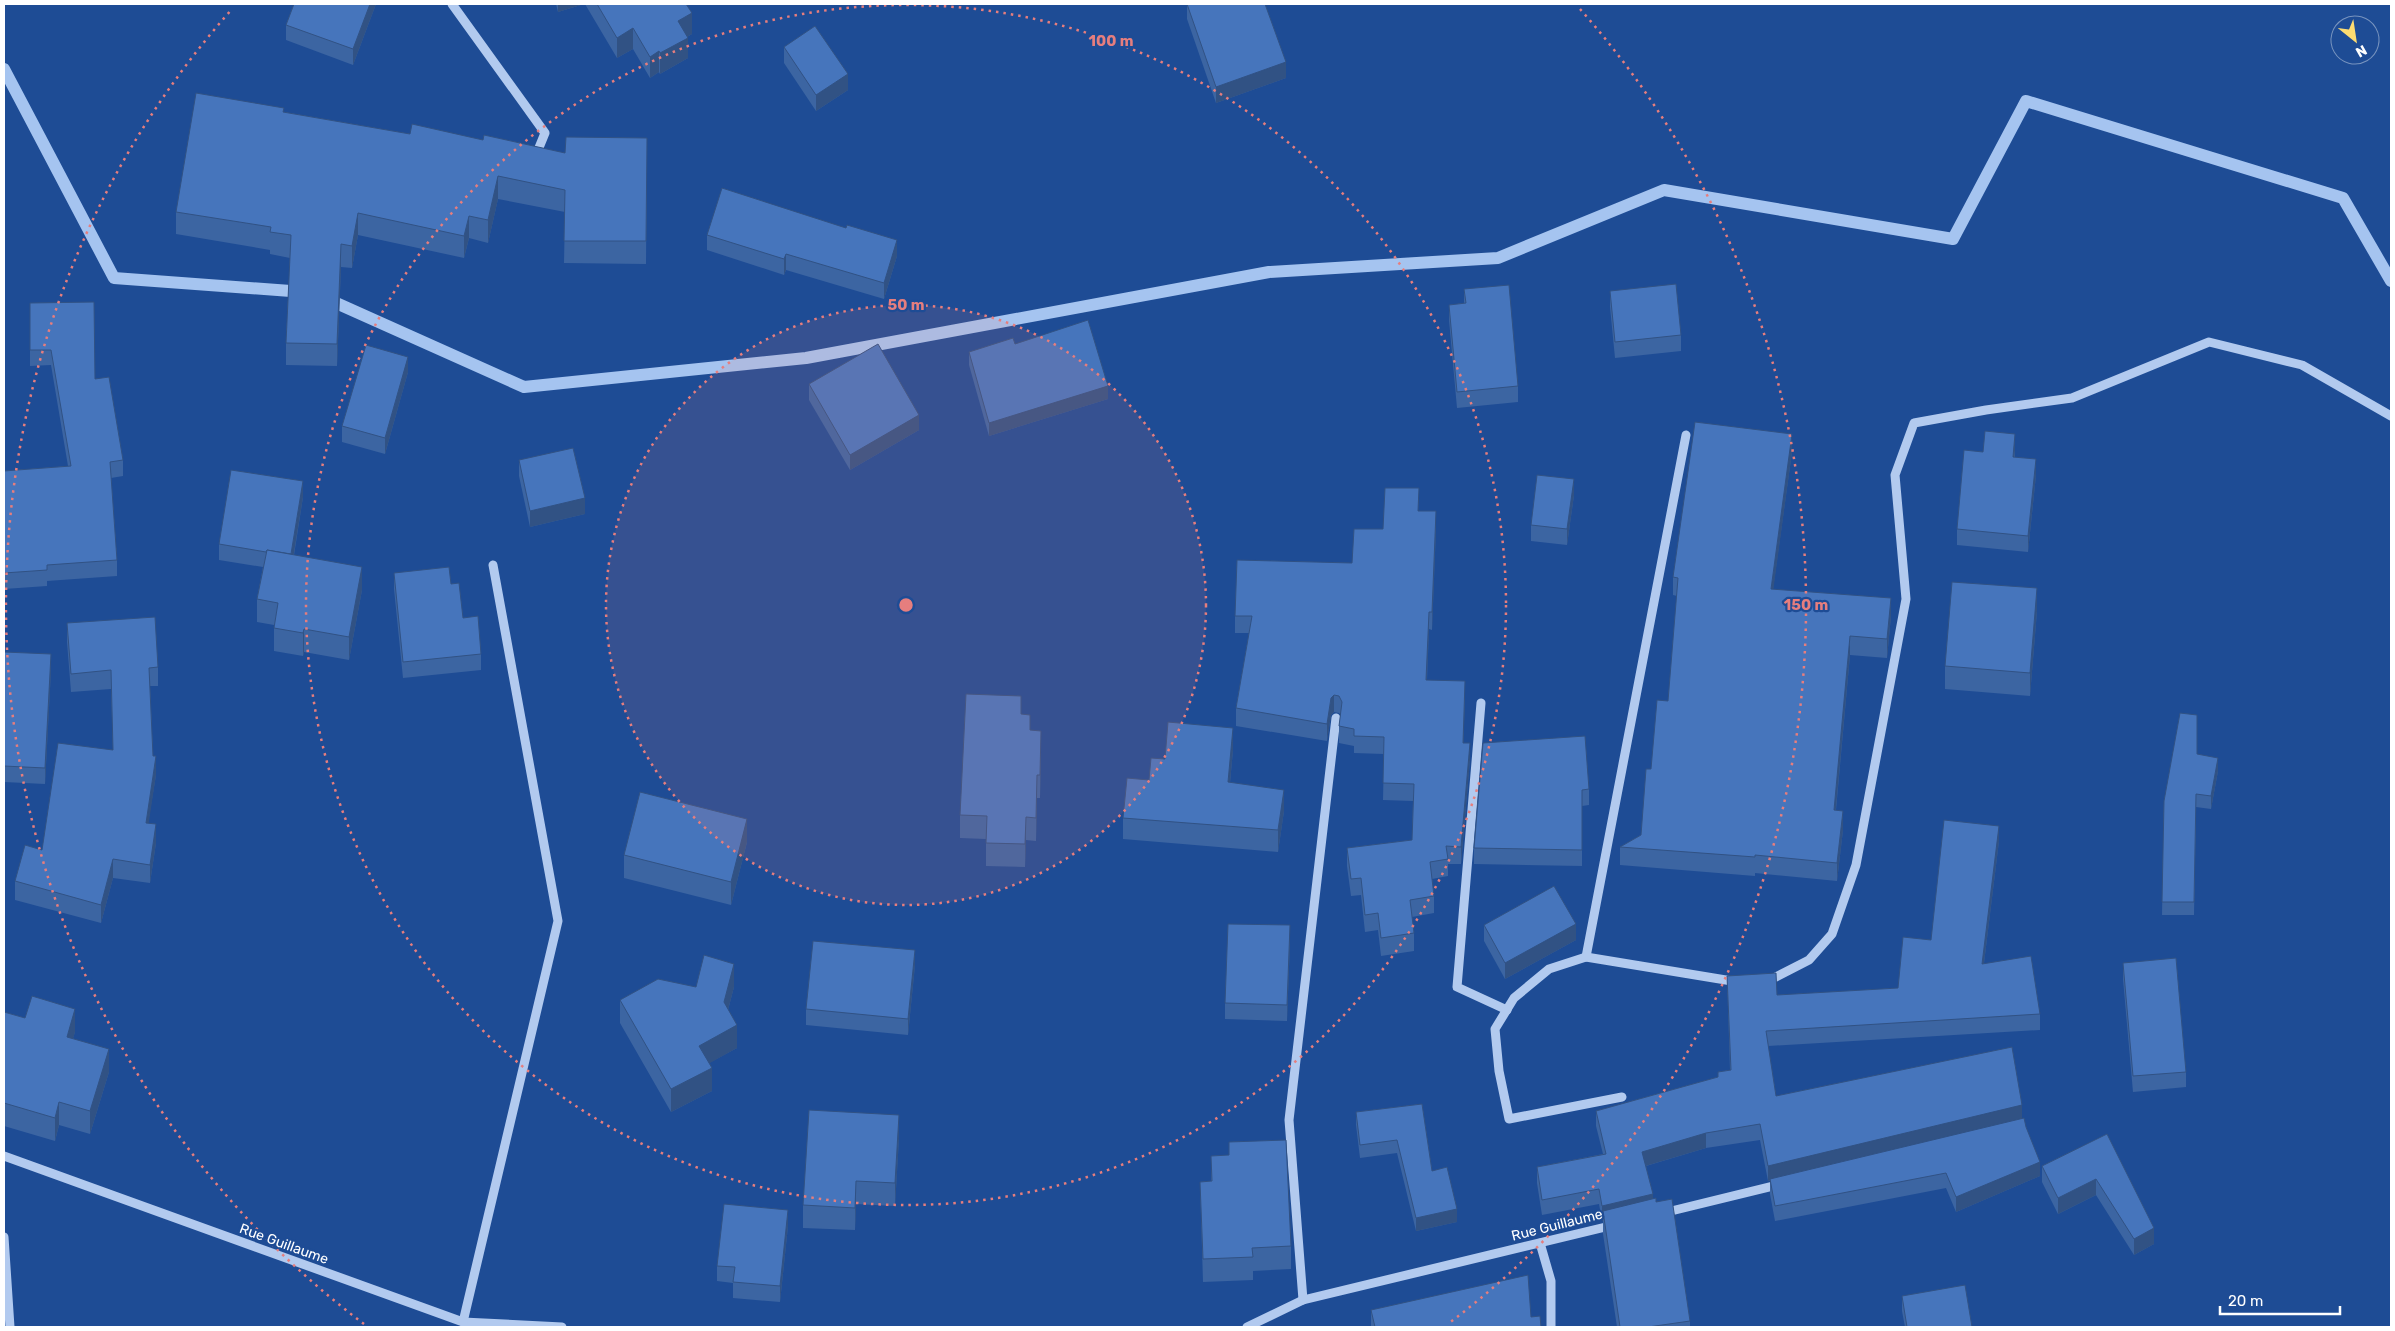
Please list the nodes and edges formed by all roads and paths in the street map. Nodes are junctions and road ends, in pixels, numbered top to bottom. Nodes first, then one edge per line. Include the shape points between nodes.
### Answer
1 (452, 4) edge
2 (536, 155) edge
3 (2391, 416) edge
4 (1686, 435) dead end
5 (493, 565) dead end
6 (1481, 703) dead end
7 (1336, 718) edge
8 (1586, 957) junction
9 (1507, 1010) junction
10 (1622, 1097) dead end
11 (4, 1156) edge
12 (1792, 1182) edge
13 (1656, 1215) edge
14 (1627, 1222) edge
15 (4, 1236) edge
16 (1540, 1243) junction
17 (1303, 1300) junction
18 (463, 1322) junction
19 (10, 1327) edge
20 (562, 1327) edge
21 (1247, 1327) edge
22 (1551, 1327) edge

1 - 2 street via 544,134
3 - 8 street via 2302,365 2209,342 2072,398 1914,423 1895,475 1906,599 1856,865 1832,934 1809,960 1772,979 1736,982
4 - 8 street
5 - 18 street via 558,921
6 - 9 street via 1457,987
7 - 17 street via 1289,1120
8 - 9 street via 1549,969 1514,998
9 - 10 street via 1495,1029 1498,1071 1510,1119
11 - 18 street, Rue Guillaume
12 - 13 street
14 - 16 street, Rue Guillaume
15 - 19 street
16 - 17 street, Rue Guillaume
16 - 22 street via 1551,1281
17 - 21 street, Rue Guillaume
18 - 20 street, Rue Guillaume

